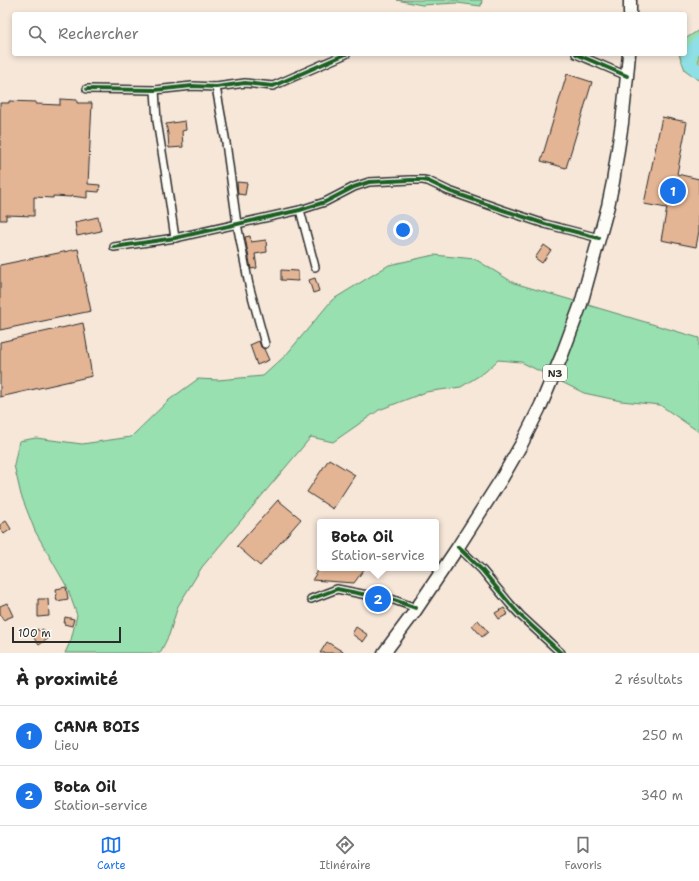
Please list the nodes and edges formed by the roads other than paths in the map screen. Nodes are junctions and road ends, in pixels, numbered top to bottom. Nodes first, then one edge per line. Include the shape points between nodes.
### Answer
1 (630, 0) edge
2 (630, 12) edge
3 (341, 56) edge
4 (581, 56) edge
5 (629, 56) edge
6 (627, 76) junction
7 (216, 87) junction
8 (87, 89) dead end
9 (155, 90) junction
10 (300, 210) junction
11 (237, 224) junction
12 (175, 238) junction
13 (599, 238) junction
14 (114, 247) dead end
15 (315, 267) dead end
16 (265, 344) dead end
17 (458, 547) junction
18 (312, 599) dead end
19 (416, 608) junction
20 (384, 653) edge
21 (561, 653) edge

1 - 2 highway
3 - 7 street via 273,86 245,83
4 - 6 street
5 - 6 highway, N3
6 - 13 highway, N3 via 613,182
7 - 9 street via 192,86
7 - 11 street
8 - 9 street
9 - 12 street via 157,121
10 - 11 street
10 - 13 street via 369,182 423,180 545,224
10 - 15 street
11 - 12 street
11 - 16 street via 249,285
12 - 14 street
13 - 17 highway, N3 via 581,304 541,405 502,478
17 - 19 highway, N3
17 - 21 street via 482,570 521,616
18 - 19 street via 337,589 381,596
19 - 20 highway, N3

